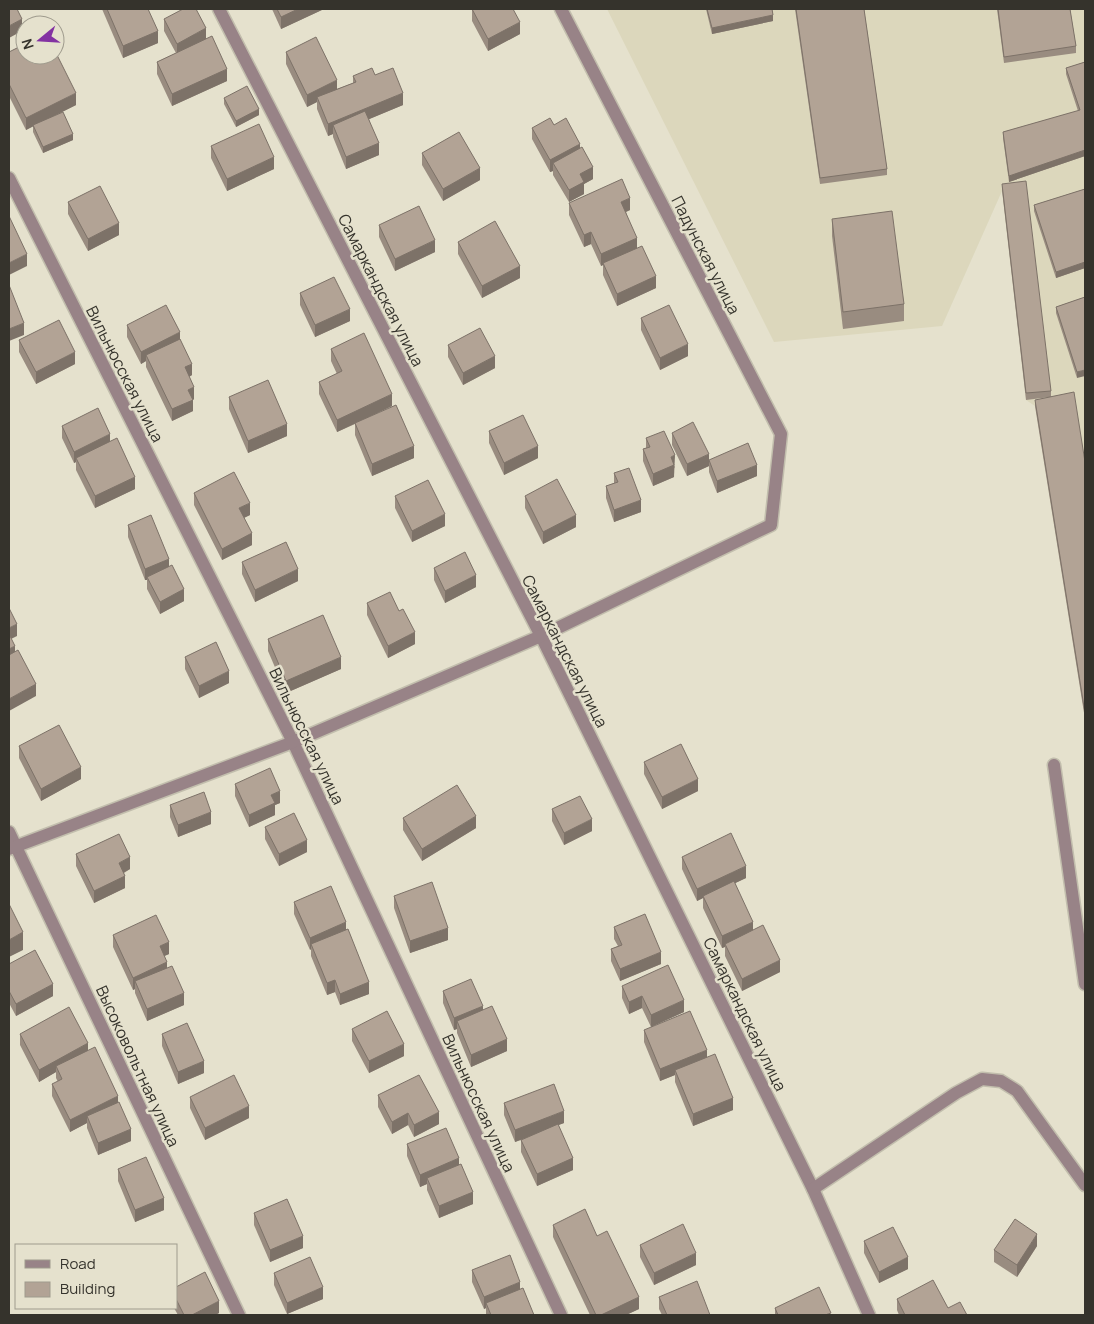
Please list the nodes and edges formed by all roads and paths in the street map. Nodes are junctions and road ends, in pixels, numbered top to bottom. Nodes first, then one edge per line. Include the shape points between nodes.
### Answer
1 (219, 9) edge
2 (561, 9) edge
3 (9, 178) edge
4 (540, 636) junction
5 (293, 742) junction
6 (1054, 765) dead end
7 (9, 832) edge
8 (12, 847) edge
9 (1085, 984) edge
10 (1085, 1185) edge
11 (813, 1189) junction
12 (239, 1315) edge
13 (561, 1315) edge
14 (869, 1315) edge

1 - 4 street, Самаркандская улица
2 - 4 street, Падунская улица via 780,434 770,525
3 - 5 street, Вильнюсская улица
4 - 5 street
4 - 11 street, Самаркандская улица
5 - 8 street
5 - 13 street, Вильнюсская улица
6 - 9 street
7 - 8 street, Высоковольтная улица
8 - 12 street, Высоковольтная улица
10 - 11 street via 1016,1091 1001,1081 982,1080 956,1093
11 - 14 street, Самаркандская улица

